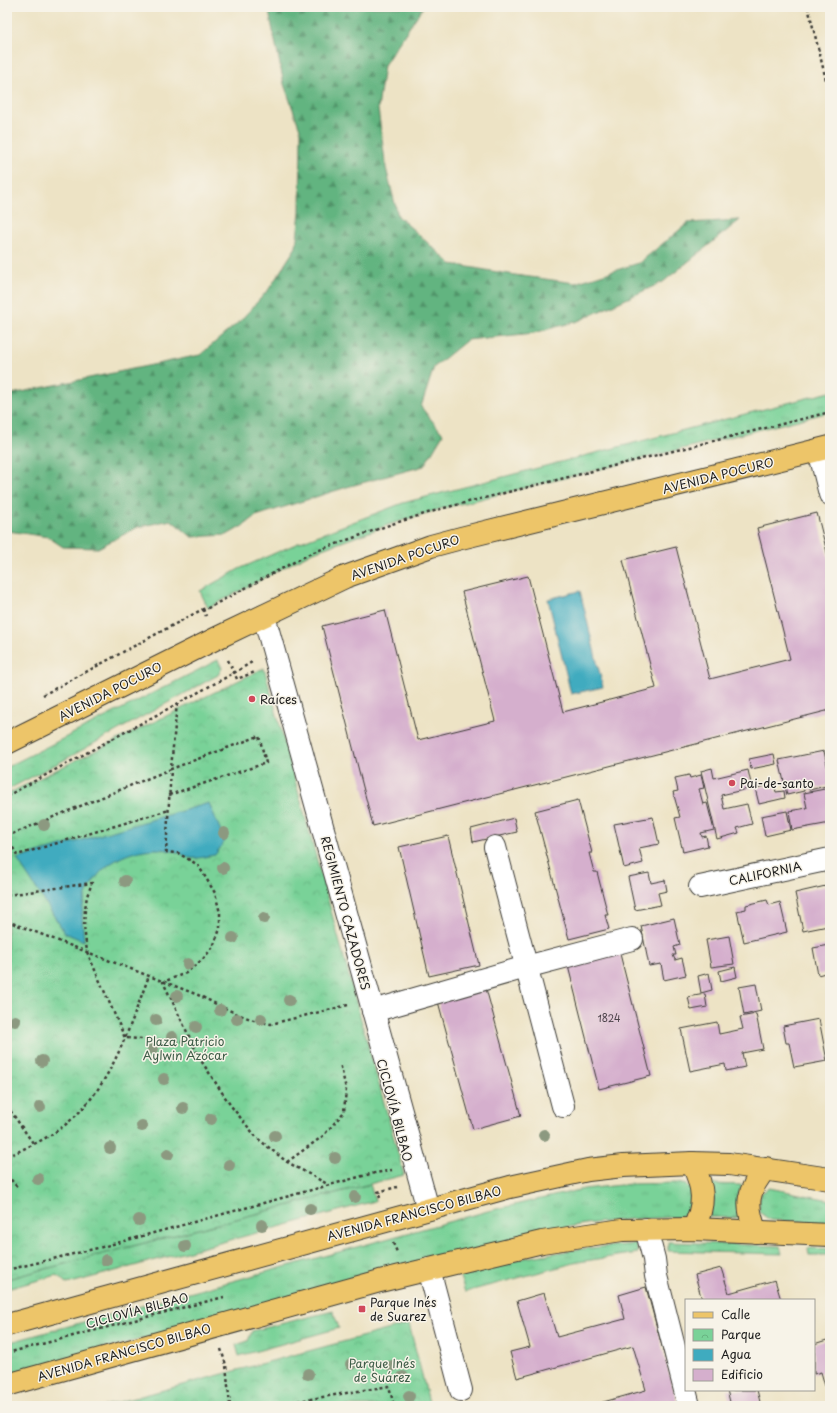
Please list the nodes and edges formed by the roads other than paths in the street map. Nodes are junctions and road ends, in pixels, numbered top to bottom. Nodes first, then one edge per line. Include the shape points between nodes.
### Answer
1 (824, 448) edge
2 (830, 494) edge
3 (264, 616) junction
4 (7, 743) edge
5 (495, 847) dead end
6 (830, 859) edge
7 (700, 887) dead end
8 (632, 939) dead end
9 (526, 967) junction
10 (371, 1005) junction
11 (562, 1106) dead end
12 (692, 1163) junction
13 (766, 1168) junction
14 (830, 1170) edge
15 (809, 1175) junction
16 (830, 1179) edge
17 (428, 1209) junction
18 (646, 1230) junction
19 (693, 1230) junction
20 (756, 1232) junction
21 (830, 1235) edge
22 (429, 1269) junction
23 (7, 1325) edge
24 (7, 1385) edge
25 (461, 1390) dead end
26 (685, 1390) edge
27 (685, 1391) edge
28 (689, 1406) edge

1 - 2 street
1 - 3 main road, AVENIDA POCURO via 431,546 345,577
3 - 4 main road, AVENIDA POCURO
3 - 10 street, REGIMIENTO CAZADORES
5 - 9 street
6 - 7 street, CALIFORNIA
8 - 9 street
9 - 10 street
9 - 11 street
10 - 17 street, REGIMIENTO CAZADORES
12 - 13 main road, AVENIDA FRANCISCO BILBAO
12 - 17 main road, AVENIDA FRANCISCO BILBAO via 588,1170
12 - 19 main road via 703,1196 702,1208
13 - 15 main road, AVENIDA FRANCISCO BILBAO
13 - 20 main road via 752,1187 749,1201 750,1218
14 - 15 street
15 - 16 main road, AVENIDA FRANCISCO BILBAO
17 - 23 main road, AVENIDA FRANCISCO BILBAO
18 - 19 main road, AVENIDA FRANCISCO BILBAO
18 - 22 main road, AVENIDA FRANCISCO BILBAO via 622,1230 542,1242
18 - 26 street
19 - 20 main road, AVENIDA FRANCISCO BILBAO
20 - 21 main road, AVENIDA FRANCISCO BILBAO
22 - 24 main road, AVENIDA FRANCISCO BILBAO
22 - 25 street
27 - 28 street

